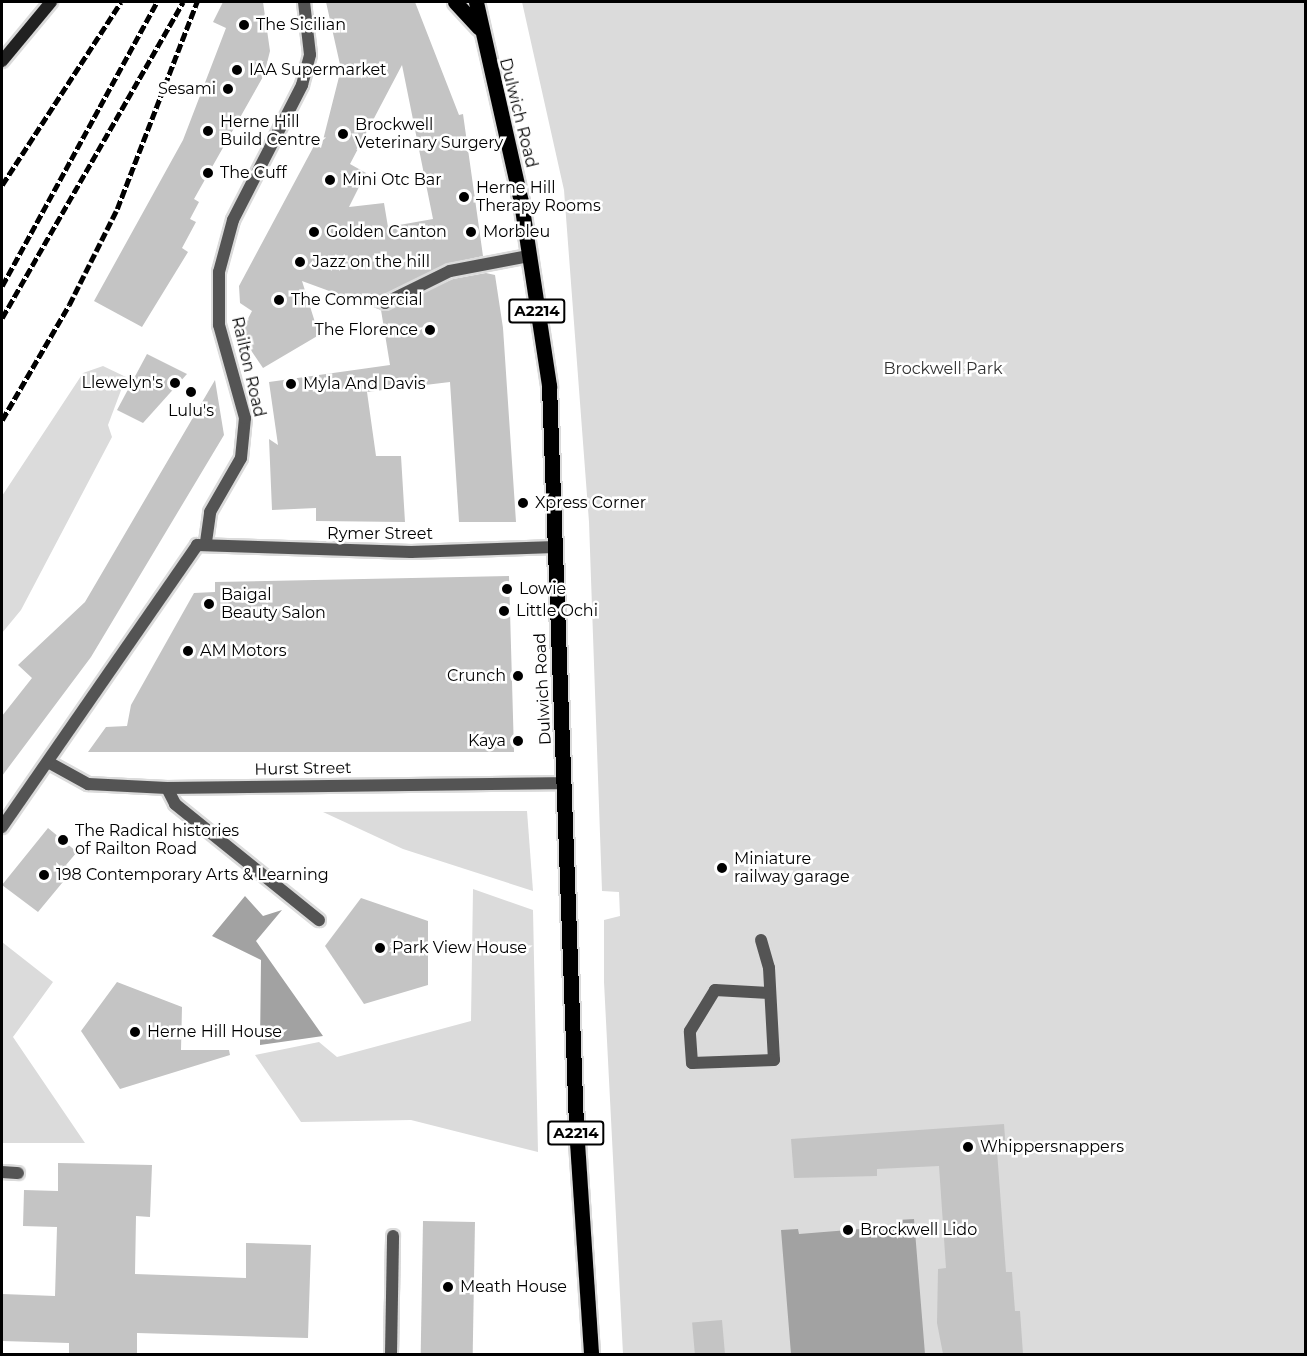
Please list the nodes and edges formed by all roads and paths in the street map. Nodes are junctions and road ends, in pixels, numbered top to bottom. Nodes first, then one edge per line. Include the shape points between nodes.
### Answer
1 (51, 2) edge
2 (304, 2) edge
3 (455, 2) edge
4 (476, 2) edge
5 (489, 2) edge
6 (479, 28) junction
7 (2, 61) edge
8 (529, 256) junction
9 (385, 303) dead end
10 (206, 542) junction
11 (555, 547) junction
12 (48, 762) junction
13 (564, 783) junction
14 (167, 788) junction
15 (2, 827) edge
16 (318, 920) dead end
17 (761, 940) dead end
18 (769, 993) junction
19 (2, 1172) edge
20 (18, 1173) dead end
21 (393, 1236) dead end
22 (391, 1354) edge
23 (591, 1354) edge

1 - 7 main road
2 - 10 street, Railton Road via 310,55 302,85 233,220 219,272 219,325 245,418 241,458 210,513
3 - 6 main road, Dulwich Road / A2214
4 - 6 main road, Dulwich Road / A2214
5 - 6 main road
6 - 8 main road, Dulwich Road / A2214 via 522,202
8 - 9 street via 450,272
8 - 11 main road, Dulwich Road / A2214 via 549,386
10 - 11 street, Rymer Street via 248,549 388,552
10 - 12 street via 189,550
11 - 13 main road, Dulwich Road / A2214
12 - 14 street, Hurst Street via 74,781
12 - 15 street
13 - 14 street, Hurst Street
13 - 23 main road, Dulwich Road / A2214 via 576,1127
14 - 16 street via 175,804
17 - 18 street
18 - 18 street via 774,1060 692,1063 690,1031 716,990
19 - 20 street
21 - 22 street

